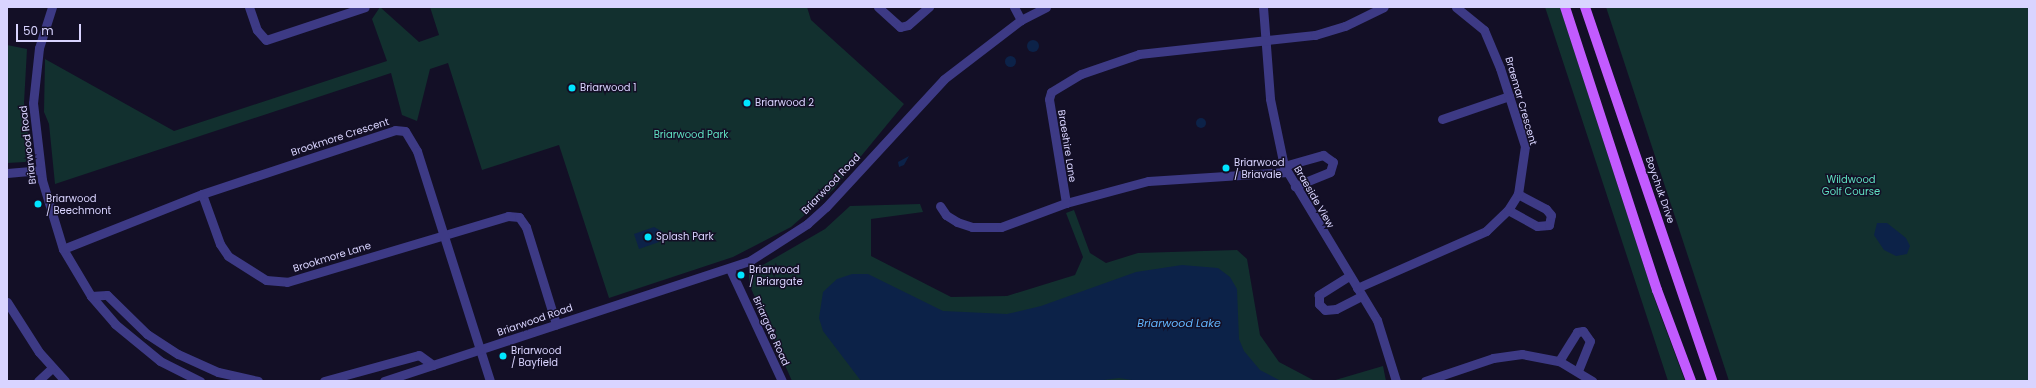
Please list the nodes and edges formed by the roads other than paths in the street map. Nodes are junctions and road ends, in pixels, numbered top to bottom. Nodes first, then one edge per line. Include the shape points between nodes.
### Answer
1 (52, 7) edge
2 (249, 7) edge
3 (364, 7) edge
4 (878, 7) edge
5 (928, 7) edge
6 (1014, 7) edge
7 (1046, 7) edge
8 (1263, 7) edge
9 (1384, 7) edge
10 (1456, 7) edge
11 (1565, 7) edge
12 (1585, 7) edge
13 (1468, 10) edge
14 (1021, 20) junction
15 (1266, 41) junction
16 (1509, 96) junction
17 (1442, 119) dead end
18 (1286, 169) junction
19 (40, 170) junction
20 (7, 172) edge
21 (1295, 186) junction
22 (202, 194) junction
23 (1518, 194) junction
24 (1066, 203) junction
25 (940, 206) dead end
26 (1508, 210) junction
27 (442, 235) junction
28 (63, 249) junction
29 (730, 269) junction
30 (1349, 276) junction
31 (1359, 292) junction
32 (91, 296) junction
33 (7, 302) edge
34 (556, 324) junction
35 (480, 351) junction
36 (1559, 361) junction
37 (434, 365) junction
38 (51, 369) junction
39 (1578, 370) junction
40 (38, 381) edge
41 (65, 381) edge
42 (200, 381) edge
43 (258, 381) edge
44 (324, 381) edge
45 (384, 381) edge
46 (490, 381) edge
47 (782, 381) edge
48 (1396, 381) edge
49 (1425, 381) edge
50 (1592, 381) edge
51 (1691, 381) edge
52 (1712, 381) edge

1 - 19 street, Briarwood Road via 39,48 33,102
2 - 3 street via 257,30 266,40
4 - 5 street via 900,27 908,25
6 - 14 street
7 - 14 street, Briarwood Road
8 - 15 street, Braeside View
9 - 15 street via 1344,26 1315,35
10 - 13 street, Braemar Crescent
11 - 51 main road via 1657,290
12 - 52 main road, Boychuk Drive
13 - 16 street, Braemar Crescent via 1492,45
14 - 29 street, Briarwood Road via 944,79 807,224
15 - 18 street, Braeside View via 1270,99
15 - 24 street, Braeshire Lane via 1139,54 1081,74 1051,92 1050,109
16 - 17 street
16 - 23 street, Braemar Crescent via 1525,146
18 - 21 street, Braeside View
18 - 21 street via 1323,155 1333,162 1330,172
18 - 24 street via 1148,180
19 - 20 street
19 - 28 street, Briarwood Road
21 - 30 street, Braeside View
22 - 27 street, Brookmore Lane via 220,244 228,256 266,280 286,282 313,276
22 - 27 street, Brookmore Crescent via 400,130 414,142
22 - 28 street, Brookmore Crescent
23 - 26 street, Braemar Crescent
23 - 26 street via 1546,209 1551,215 1549,225 1537,226
24 - 25 street via 994,227 972,227 957,222
26 - 31 street, Braemar Crescent via 1471,239 1433,253
27 - 34 street, Brookmore Lane via 508,216 519,217 526,227
27 - 35 street, Brookmore Crescent
28 - 32 street, Briarwood Road
29 - 34 street, Briarwood Road
29 - 47 street, Briargate Road
30 - 31 street, Braeside View
30 - 31 street, Braemar Crescent via 1319,295 1319,304 1325,310 1336,309
31 - 48 street, Braeside View via 1387,343
32 - 42 street, Briarwood Road via 134,342
32 - 43 street via 107,295 147,334 178,354 218,372
33 - 38 street
34 - 35 street, Briarwood Road
35 - 37 street, Briarwood Road
35 - 46 street, Brookmore Crescent
36 - 39 street
36 - 39 street via 1577,332 1583,332 1590,341
36 - 49 street via 1522,354 1494,358
37 - 44 street via 420,355
37 - 45 street, Briarwood Road
38 - 40 street
38 - 41 street
39 - 50 street

